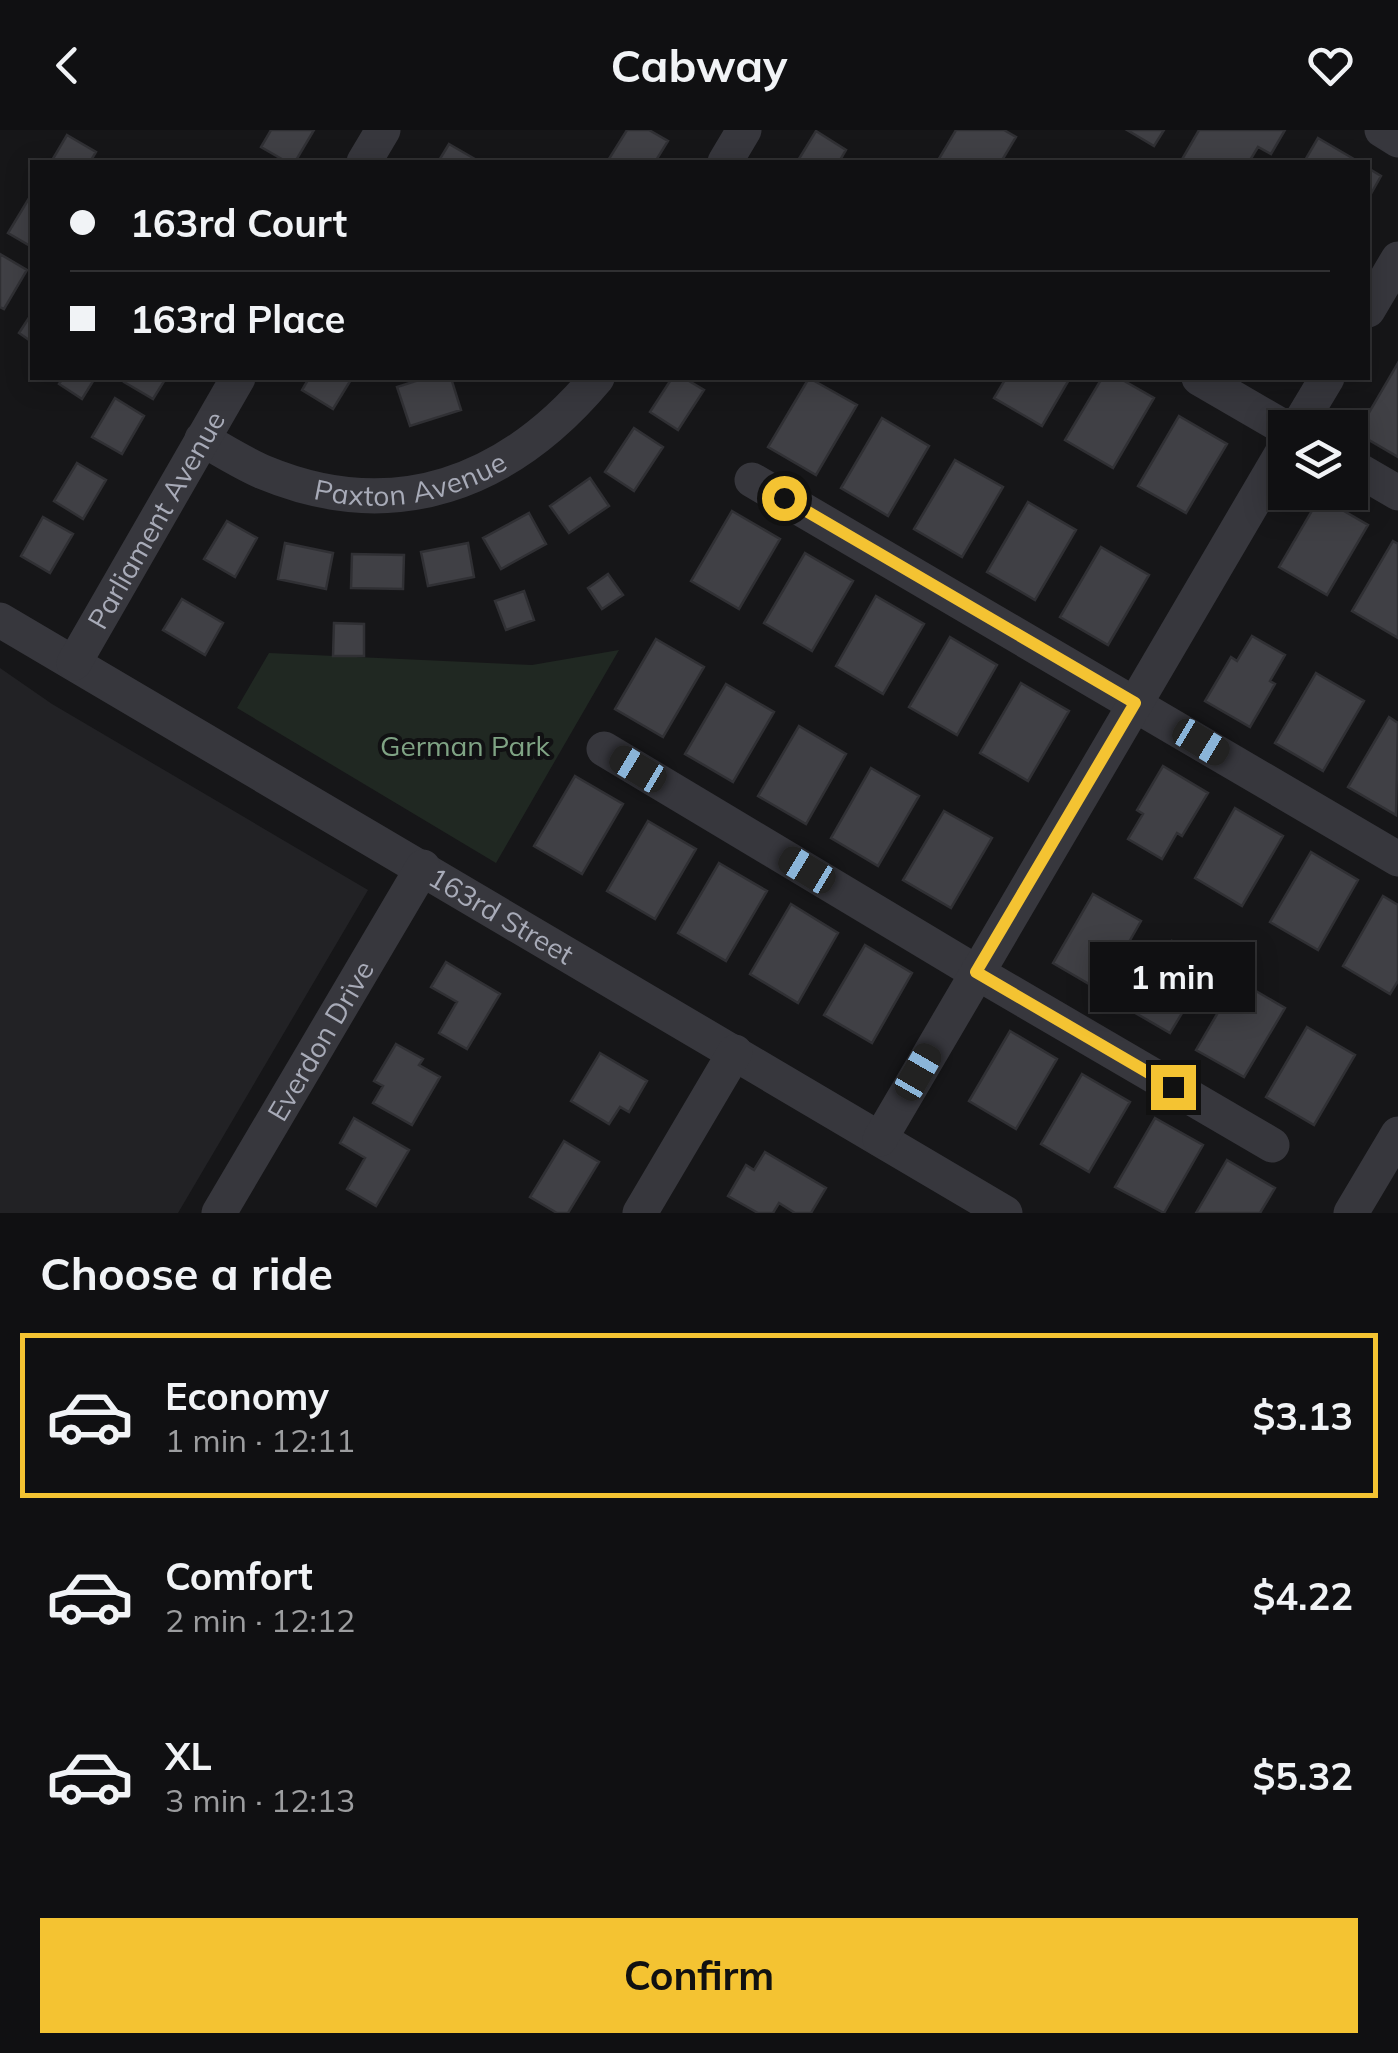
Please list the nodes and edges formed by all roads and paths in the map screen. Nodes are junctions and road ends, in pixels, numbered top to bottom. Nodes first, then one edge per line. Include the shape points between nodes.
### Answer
1 (383, 130) edge
2 (744, 130) edge
3 (1382, 130) edge
4 (1398, 140) edge
5 (365, 160) edge
6 (726, 160) edge
7 (1398, 259) edge
8 (1370, 307) edge
9 (237, 380) edge
10 (594, 380) edge
11 (1202, 380) edge
12 (1326, 380) edge
13 (1308, 410) edge
14 (1268, 418) edge
15 (202, 438) junction
16 (1368, 476) edge
17 (1268, 477) edge
18 (752, 480) dead end
19 (1398, 493) edge
20 (0, 620) edge
21 (74, 663) junction
22 (1135, 703) junction
23 (604, 748) dead end
24 (1398, 859) edge
25 (423, 867) junction
26 (976, 972) junction
27 (734, 1052) junction
28 (1398, 1134) edge
29 (880, 1139) junction
30 (1272, 1145) dead end
31 (1387, 1177) edge
32 (219, 1213) edge
33 (640, 1213) edge
34 (1005, 1213) edge
35 (1351, 1213) edge

1 - 5 street
2 - 6 street
3 - 4 street
7 - 8 street
9 - 15 street, Parliament Avenue
10 - 15 street, Paxton Avenue via 512,456 456,483 398,495 300,485 261,472
11 - 14 street
12 - 13 street
15 - 21 street, Parliament Avenue
16 - 19 street
17 - 22 street
18 - 22 street
20 - 21 street, 163rd Street
21 - 25 street, 163rd Street
22 - 24 street
22 - 26 street
23 - 26 street
25 - 27 street, 163rd Street
25 - 32 street, Everdon Drive
26 - 29 street
26 - 30 street
27 - 29 street, 163rd Street
27 - 33 street
28 - 31 street
29 - 34 street, 163rd Street
31 - 35 street

